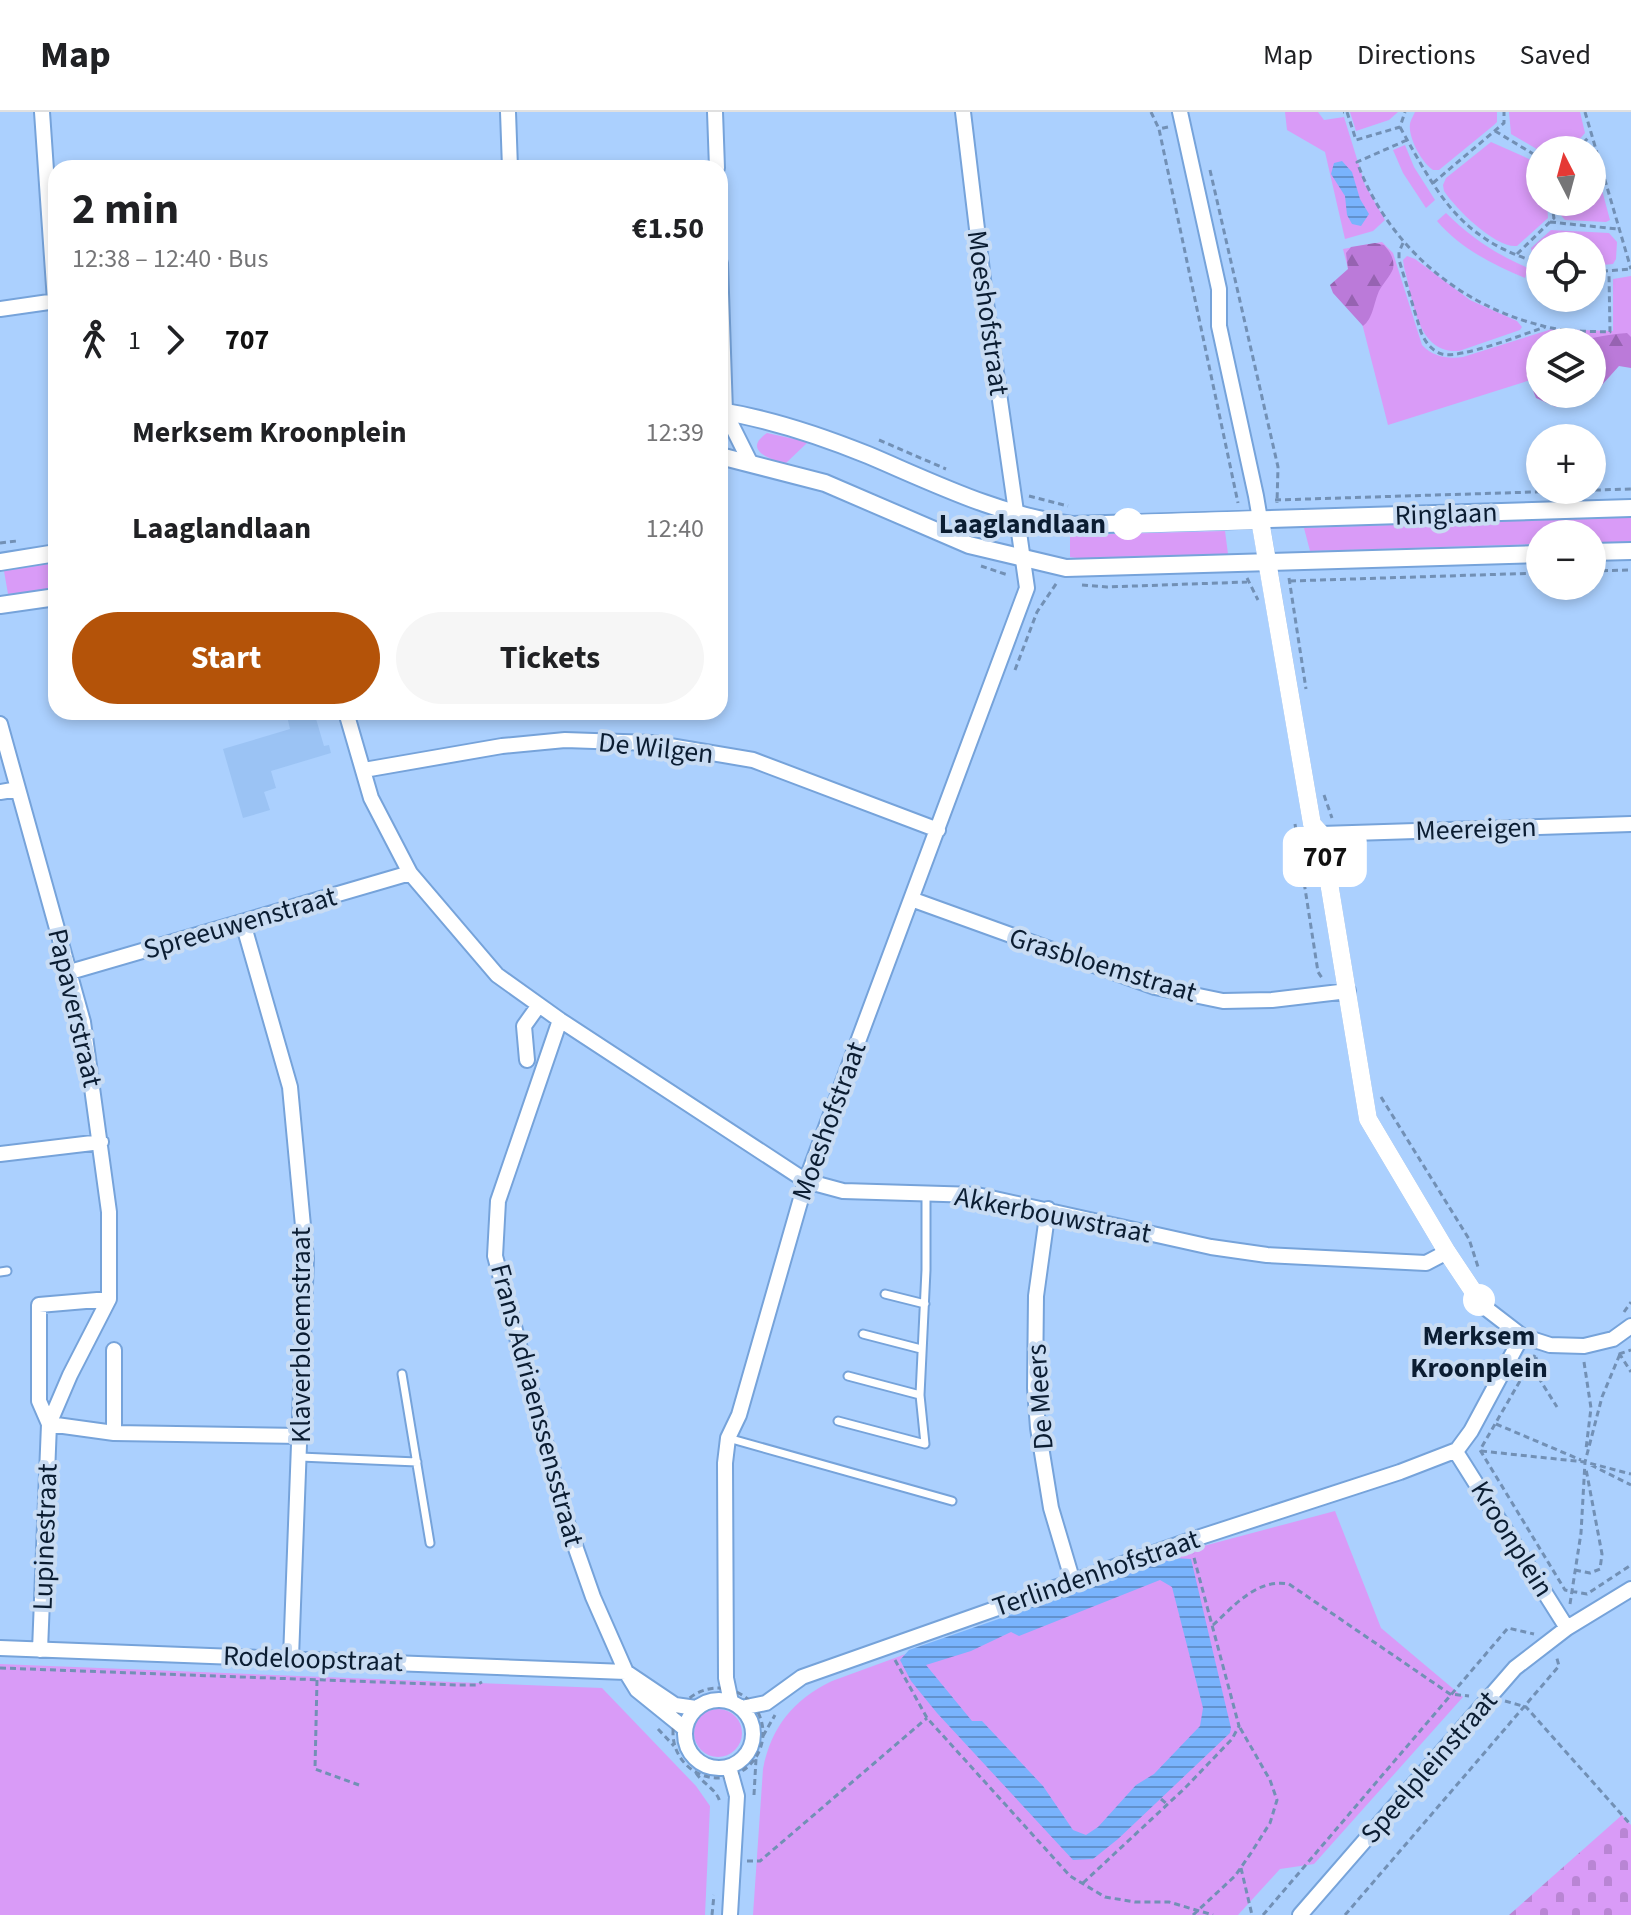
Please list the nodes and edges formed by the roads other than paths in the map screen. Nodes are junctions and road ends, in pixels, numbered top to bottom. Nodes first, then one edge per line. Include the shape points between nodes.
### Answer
1 (42, 112) edge
2 (508, 112) edge
3 (715, 112) edge
4 (963, 112) edge
5 (1182, 118) edge
6 (510, 160) edge
7 (717, 160) edge
8 (48, 199) edge
9 (48, 302) edge
10 (0, 309) edge
11 (728, 414) edge
12 (728, 424) edge
13 (728, 458) edge
14 (751, 464) junction
15 (1631, 508) edge
16 (1015, 513) junction
17 (1260, 520) junction
18 (1631, 551) edge
19 (1606, 552) edge
20 (48, 554) edge
21 (1526, 554) edge
22 (1023, 560) junction
23 (0, 562) edge
24 (1268, 562) junction
25 (48, 598) edge
26 (0, 605) edge
27 (348, 720) edge
28 (0, 724) edge
29 (364, 770) junction
30 (18, 789) junction
31 (0, 792) edge
32 (1631, 824) edge
33 (938, 830) junction
34 (1321, 834) junction
35 (410, 873) junction
36 (911, 899) junction
37 (243, 923) junction
38 (70, 972) junction
39 (1348, 991) junction
40 (539, 1005) junction
41 (560, 1020) junction
42 (527, 1060) dead end
43 (101, 1142) junction
44 (0, 1154) edge
45 (806, 1181) junction
46 (926, 1193) junction
47 (1048, 1209) junction
48 (1447, 1252) junction
49 (885, 1294) dead end
50 (109, 1299) junction
51 (925, 1304) junction
52 (863, 1334) dead end
53 (1522, 1336) junction
54 (1626, 1339) edge
55 (921, 1349) junction
56 (114, 1350) dead end
57 (402, 1374) dead end
58 (848, 1376) dead end
59 (920, 1395) junction
60 (838, 1421) dead end
61 (49, 1424) junction
62 (114, 1433) junction
63 (301, 1436) junction
64 (728, 1438) junction
65 (1457, 1450) junction
66 (300, 1457) junction
67 (417, 1462) junction
68 (952, 1501) dead end
69 (430, 1543) dead end
70 (1073, 1582) junction
71 (1631, 1589) edge
72 (1567, 1628) junction
73 (0, 1648) edge
74 (40, 1650) junction
75 (291, 1658) junction
76 (626, 1672) junction
77 (738, 1701) junction
78 (684, 1716) junction
79 (730, 1772) junction
80 (730, 1915) edge
81 (1300, 1915) edge

1 - 8 street
2 - 6 street
3 - 7 street
4 - 16 street, Moeshofstraat
5 - 17 street
9 - 10 street
11 - 16 street, Ringlaan via 790,428
12 - 14 street
13 - 14 street, Ringlaan
14 - 22 street, Ringlaan via 825,483 969,545
15 - 17 street, Ringlaan
16 - 17 street, Ringlaan via 1088,525
16 - 22 street, Moeshofstraat
17 - 24 street
18 - 19 street
20 - 23 street
21 - 24 street, Ringlaan
22 - 24 street, Ringlaan via 1066,568
22 - 33 street, Moeshofstraat via 1027,588
24 - 34 street via 1312,824
25 - 26 street
27 - 29 street
28 - 30 street, Papaverstraat
29 - 33 street, De Wilgen via 565,740 652,743 753,760
29 - 35 street via 371,798
30 - 31 street
30 - 38 street, Papaverstraat
32 - 34 street, Meereigen
33 - 36 street, Moeshofstraat
34 - 39 street
35 - 37 street, Spreeuwenstraat
35 - 40 street via 497,975
36 - 39 street, Grasbloemstraat via 1155,987 1223,1001
36 - 45 street, Moeshofstraat
37 - 38 street, Spreeuwenstraat
37 - 63 street, Klaverbloemstraat via 290,1087 306,1258
38 - 43 street, Papaverstraat
39 - 48 street via 1368,1119
40 - 41 street
40 - 42 street via 524,1026
41 - 45 street, Akkerbouwstraat
41 - 76 street, Frans Adriaenssensstraat via 498,1201 495,1256 577,1554
43 - 44 street
43 - 50 street, Papaverstraat via 109,1212
45 - 46 street, Akkerbouwstraat via 843,1191
45 - 64 street, Moeshofstraat
46 - 47 street, Akkerbouwstraat via 977,1195
46 - 51 lane
47 - 48 street, Akkerbouwstraat via 1267,1255 1426,1263
47 - 70 street, De Meers via 1036,1296 1035,1388 1051,1508
48 - 53 street via 1483,1306
49 - 51 lane
50 - 61 street
50 - 61 street via 39,1305 39,1401
51 - 55 lane
52 - 55 lane
53 - 54 street via 1569,1347
53 - 65 street, Kroonplein
55 - 59 lane
56 - 62 street
57 - 67 lane
58 - 59 lane
59 - 60 lane via 925,1444
61 - 62 street
61 - 74 street, Lupinestraat
62 - 63 street
63 - 66 street, Klaverbloemstraat
64 - 68 lane
64 - 77 street, Moeshofstraat
65 - 70 street, Terlindenhofstraat
65 - 72 street, Kroonplein
66 - 67 lane
66 - 75 street, Klaverbloemstraat
67 - 69 lane
70 - 77 street, Terlindenhofstraat via 797,1680 766,1703
71 - 72 street, Kroonplein
72 - 81 street, Speelpleinstraat via 1520,1664
73 - 74 street, Rodeloopstraat
74 - 75 street, Rodeloopstraat
75 - 76 street, Rodeloopstraat
76 - 78 street, Frans Adriaenssensstraat via 637,1690
77 - 78 street via 706,1702
77 - 79 street via 752,1726 751,1747
78 - 79 street via 685,1744 692,1756 702,1765
79 - 80 street via 737,1796

